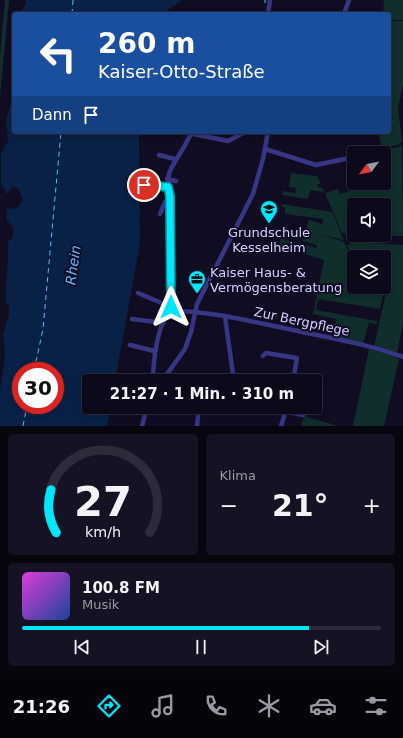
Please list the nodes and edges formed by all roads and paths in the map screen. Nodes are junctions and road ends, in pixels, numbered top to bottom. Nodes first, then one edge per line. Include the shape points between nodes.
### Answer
1 (270, 0) edge
2 (349, 0) edge
3 (268, 12) edge
4 (345, 12) edge
5 (190, 134) edge
6 (196, 134) edge
7 (241, 134) edge
8 (268, 134) edge
9 (265, 149) junction
10 (159, 155) dead end
11 (347, 158) edge
12 (175, 159) junction
13 (167, 179) junction
14 (176, 180) dead end
15 (144, 185) dead end
16 (168, 187) junction
17 (170, 201) junction
18 (160, 214) dead end
19 (138, 294) dead end
20 (171, 309) junction
21 (195, 311) junction
22 (225, 317) junction
23 (132, 319) dead end
24 (164, 323) junction
25 (130, 345) dead end
26 (154, 351) junction
27 (263, 356) dead end
28 (403, 357) edge
29 (153, 374) edge
30 (167, 374) edge
31 (233, 374) edge
32 (294, 374) edge
33 (145, 414) edge
34 (198, 414) edge
35 (285, 414) edge
36 (300, 414) edge
37 (303, 415) dead end
38 (142, 426) edge
39 (196, 426) edge
40 (281, 426) edge

1 - 3 street
2 - 4 street
5 - 12 street
6 - 7 street via 228,141
8 - 9 street
9 - 11 street via 316,165
9 - 21 street via 253,194
10 - 12 street
12 - 13 street
13 - 14 street
13 - 16 street
15 - 16 street
16 - 17 street
17 - 18 street via 162,205
17 - 20 street
19 - 20 street
20 - 21 street, Zur Bergpflege
20 - 24 street
21 - 22 street, Zur Bergpflege
21 - 30 street via 185,349
22 - 28 street, Zur Bergpflege via 331,338
22 - 31 street
23 - 24 street
24 - 26 street
25 - 26 street
26 - 29 street
27 - 32 street via 266,353 297,358
33 - 38 street
34 - 39 street
35 - 40 street
36 - 37 street

